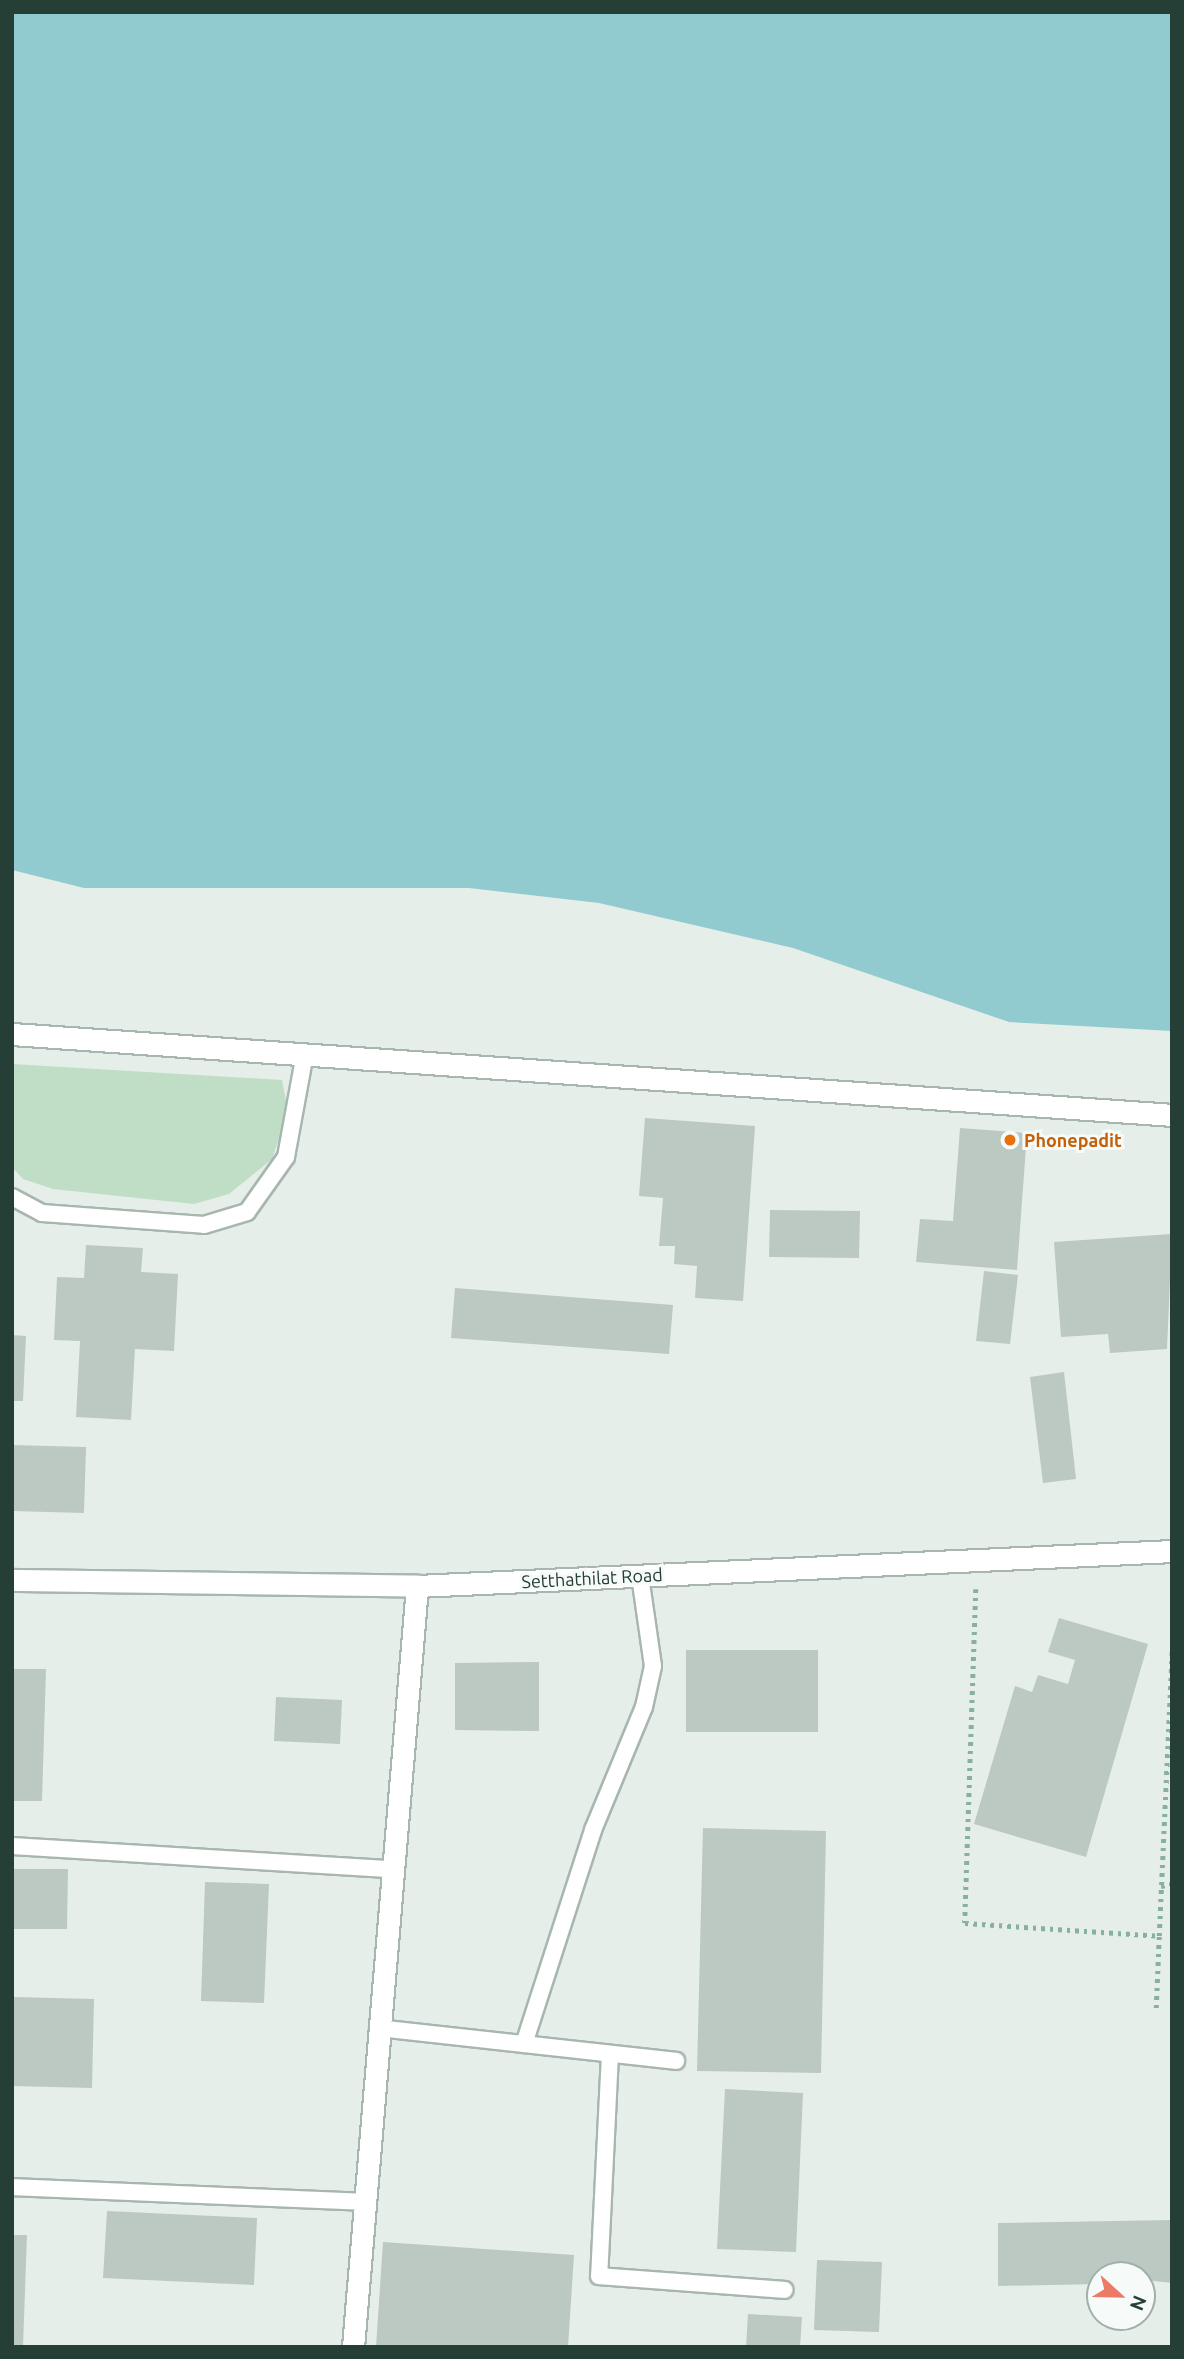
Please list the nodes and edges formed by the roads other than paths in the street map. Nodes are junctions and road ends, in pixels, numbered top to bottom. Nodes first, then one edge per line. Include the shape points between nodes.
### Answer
1 (12, 1034) edge
2 (305, 1053) junction
3 (1172, 1115) edge
4 (12, 1197) edge
5 (1172, 1551) edge
6 (640, 1576) junction
7 (12, 1580) edge
8 (418, 1586) junction
9 (12, 1846) edge
10 (391, 1869) junction
11 (378, 2028) junction
12 (524, 2044) junction
13 (610, 2054) junction
14 (677, 2061) dead end
15 (12, 2187) edge
16 (366, 2202) junction
17 (784, 2290) dead end
18 (353, 2347) edge

1 - 2 street
2 - 3 street
2 - 4 lane via 286,1157 247,1212 204,1225 42,1213
5 - 6 street, Setthathilat Road
6 - 8 street, Setthathilat Road
6 - 12 lane via 653,1666 644,1707 593,1830
7 - 8 street, Setthathilat Road
8 - 10 street
9 - 10 lane
10 - 11 street
11 - 12 lane
11 - 16 street
12 - 13 lane
13 - 14 lane
13 - 17 lane via 599,2276
15 - 16 lane
16 - 18 street

